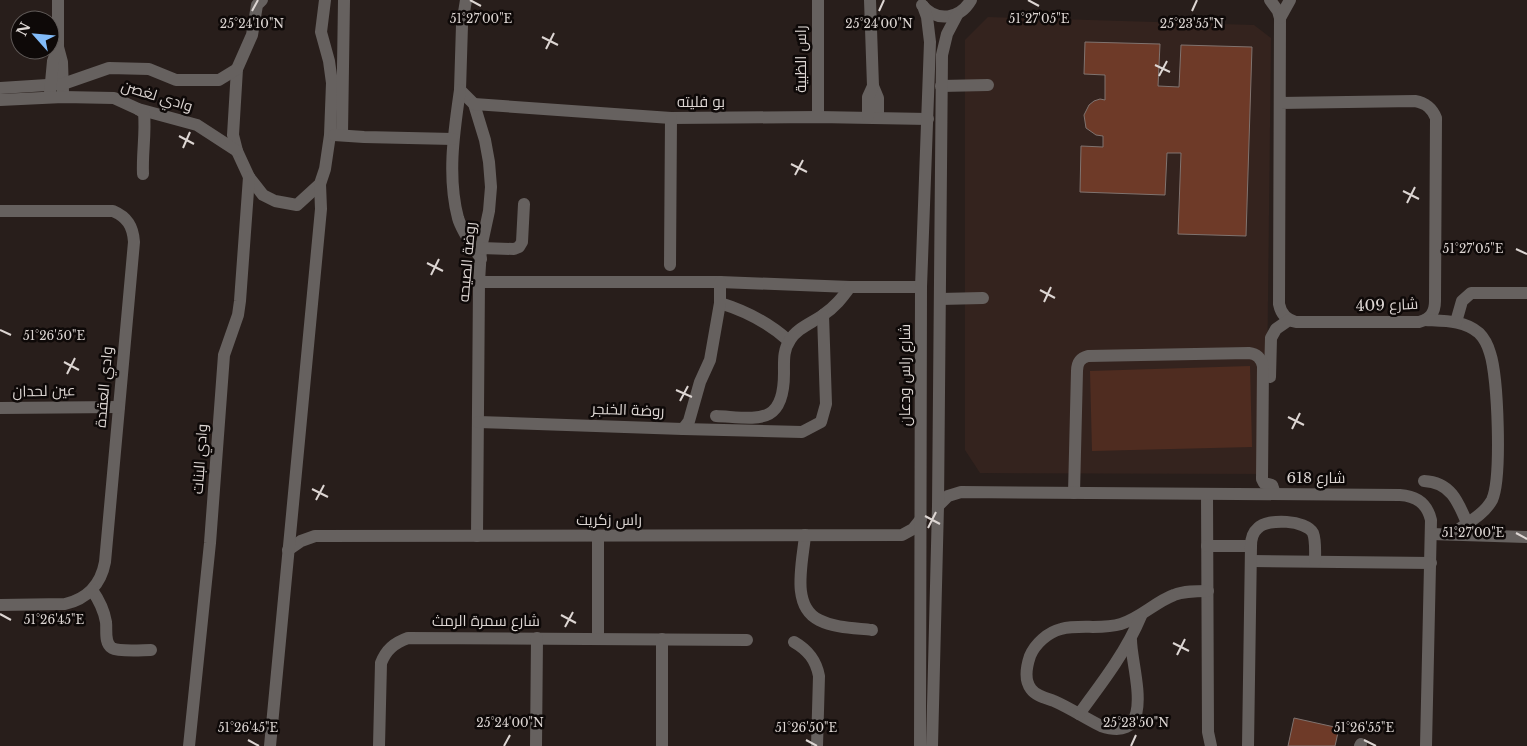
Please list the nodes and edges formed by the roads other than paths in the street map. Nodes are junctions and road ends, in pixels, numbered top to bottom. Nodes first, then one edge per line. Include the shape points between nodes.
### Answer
1 (58, 0) edge
2 (344, 0) edge
3 (466, 0) edge
4 (818, 0) edge
5 (870, 0) edge
6 (982, 0) edge
7 (1270, 0) edge
8 (1290, 0) edge
9 (258, 2) edge
10 (323, 3) edge
11 (921, 3) edge
12 (969, 3) edge
13 (957, 15) junction
14 (1280, 18) junction
15 (237, 69) junction
16 (988, 85) dead end
17 (941, 86) junction
18 (0, 88) edge
19 (55, 89) junction
20 (460, 90) junction
21 (0, 100) edge
22 (474, 104) junction
23 (1280, 104) junction
24 (138, 109) junction
25 (818, 117) junction
26 (671, 118) junction
27 (873, 118) junction
28 (928, 119) junction
29 (336, 135) junction
30 (454, 139) junction
31 (237, 150) junction
32 (143, 174) dead end
33 (249, 177) junction
34 (320, 184) junction
35 (524, 204) dead end
36 (0, 211) edge
37 (481, 253) junction
38 (670, 265) dead end
39 (479, 282) junction
40 (720, 282) junction
41 (850, 287) junction
42 (921, 287) junction
43 (1527, 292) edge
44 (983, 298) dead end
45 (940, 299) junction
46 (720, 303) junction
47 (823, 315) junction
48 (1289, 320) junction
49 (1425, 320) junction
50 (1456, 322) junction
51 (789, 341) junction
52 (119, 407) junction
53 (0, 408) edge
54 (716, 416) dead end
55 (478, 422) junction
56 (683, 429) junction
57 (939, 478) junction
58 (1424, 481) dead end
59 (1272, 489) junction
60 (961, 492) junction
61 (1074, 493) junction
62 (1207, 494) junction
63 (938, 506) junction
64 (291, 518) junction
65 (921, 519) junction
66 (1467, 523) junction
67 (1431, 534) junction
68 (1452, 534) junction
69 (805, 535) junction
70 (902, 535) junction
71 (315, 536) junction
72 (477, 536) junction
73 (598, 536) junction
74 (1527, 537) edge
75 (1207, 546) junction
76 (1251, 546) junction
77 (921, 549) junction
78 (288, 550) junction
79 (1251, 561) junction
80 (1315, 561) junction
81 (1431, 563) junction
82 (92, 590) junction
83 (1208, 591) junction
84 (0, 605) edge
85 (1141, 616) junction
86 (872, 630) dead end
87 (537, 638) junction
88 (598, 638) junction
89 (662, 639) junction
90 (747, 640) dead end
91 (1131, 640) junction
92 (794, 642) dead end
93 (151, 650) dead end
94 (1079, 714) junction
95 (1208, 732) junction
96 (189, 746) edge
97 (270, 746) edge
98 (379, 746) edge
99 (536, 746) edge
100 (662, 746) edge
101 (817, 746) edge
102 (920, 746) edge
103 (932, 746) edge
104 (1206, 746) edge
105 (1211, 746) edge
106 (1248, 746) edge
107 (1426, 746) edge

1 - 19 street via 58,47 53,62
2 - 29 street
3 - 20 street
4 - 25 street, راس الظبية
5 - 27 street via 872,86 868,97
6 - 12 street
7 - 14 street
8 - 14 street
9 - 15 street via 252,35
10 - 29 street via 321,32 329,61
11 - 13 street via 932,14
11 - 28 street, شارع راس ودعان via 930,42
12 - 13 street
13 - 17 street via 944,44
14 - 23 street
15 - 19 street, وادي لغصن via 219,80 176,80 149,69 109,68
15 - 31 street via 233,135
16 - 17 street
17 - 45 street
18 - 19 street, وادي لغصن
19 - 21 street, وادي لغصن
19 - 24 street, وادي لغصن via 63,98 114,98
20 - 22 street, روضة الصيحه
20 - 30 street
22 - 26 street, بو فليته
22 - 37 street, روضة الصيحه via 485,140 491,187
23 - 48 street via 1279,304
23 - 49 street, شارع 409 via 1416,101 1426,104 1434,113 1435,301 1433,313
24 - 31 street, وادي لغصن via 197,125
24 - 32 street via 144,113
25 - 26 street, بو فليته
25 - 27 street, بو فليته
26 - 38 street
27 - 28 street, بو فليته
28 - 42 street, شارع راس ودعان
29 - 30 street
29 - 34 street
30 - 37 street via 453,188 458,220
31 - 33 street
33 - 34 street via 263,195 286,204 297,204
33 - 96 street, وادي البنات via 240,301 224,355 210,543
34 - 64 street via 321,208
35 - 37 street via 519,247
36 - 52 street, وادي العقدة via 103,210 122,215 129,222 134,231 134,242
37 - 39 street, روضة الصيحه
39 - 40 street
39 - 55 street, روضة الصيحه
40 - 41 street
40 - 46 street, روضة الخنجر
41 - 42 street
41 - 47 street
42 - 65 street, شارع راس ودعان
43 - 50 street via 1471,293 1462,302
44 - 45 street
45 - 57 street
46 - 51 street via 766,322
46 - 56 street, روضة الخنجر via 710,360 689,421
47 - 51 street via 794,333
47 - 56 street via 826,404 821,422 802,432
48 - 49 street, شارع 409
48 - 59 street via 1273,333 1271,342
49 - 50 street
50 - 66 street via 1472,328 1486,343 1493,363 1497,416 1498,457 1494,494 1487,507
51 - 54 street via 784,359 783,397 774,410 760,417
52 - 53 street, عين لحدان
52 - 82 street, وادي العقدة via 105,562 101,577
55 - 56 street, روضة الخنجر
55 - 72 street, روضة الصيحه
57 - 60 street via 947,487
57 - 63 street
58 - 66 street via 1448,488
59 - 61 street via 1262,480 1263,366 1256,355 1088,356 1079,360 1076,371
59 - 62 street, شارع 618
59 - 67 street, شارع 618 via 1406,496 1419,500 1427,508
60 - 61 street, شارع 618
60 - 63 street via 948,496
61 - 62 street, شارع 618
62 - 75 street
63 - 103 street
64 - 71 street
64 - 78 street
65 - 70 street
65 - 77 street, شارع راس ودعان
66 - 68 street
67 - 68 street
67 - 81 street, شارع 618
68 - 74 street
69 - 70 street, راس زكريت
69 - 73 street, راس زكريت
69 - 86 street via 800,596 805,610 828,624
70 - 77 street
71 - 72 street, راس زكريت
71 - 78 street, راس زكريت
72 - 73 street, راس زكريت
73 - 88 street
75 - 76 street
75 - 83 street
76 - 79 street
76 - 80 street via 1253,533 1262,524 1300,523 1312,533
77 - 102 street, شارع راس ودعان
78 - 97 street
79 - 80 street
79 - 106 street
80 - 81 street
81 - 107 street, شارع 618
82 - 84 street via 65,604
82 - 93 street via 104,613 110,647
83 - 85 street via 1172,595
83 - 95 street
85 - 91 street
85 - 94 street via 1112,626 1062,629 1046,637 1032,652 1026,674 1031,689 1039,696
87 - 88 street, شارع سمرة الرمث
87 - 98 street, شارع سمرة الرمث via 418,637 398,641 384,654 381,663
87 - 99 street
88 - 89 street, شارع سمرة الرمث
89 - 90 street, شارع سمرة الرمث
89 - 100 street
91 - 94 street
91 - 94 street via 1139,700 1135,718 1128,726 1119,729 1109,728
92 - 101 street via 808,651 817,667
95 - 104 street
95 - 105 street

